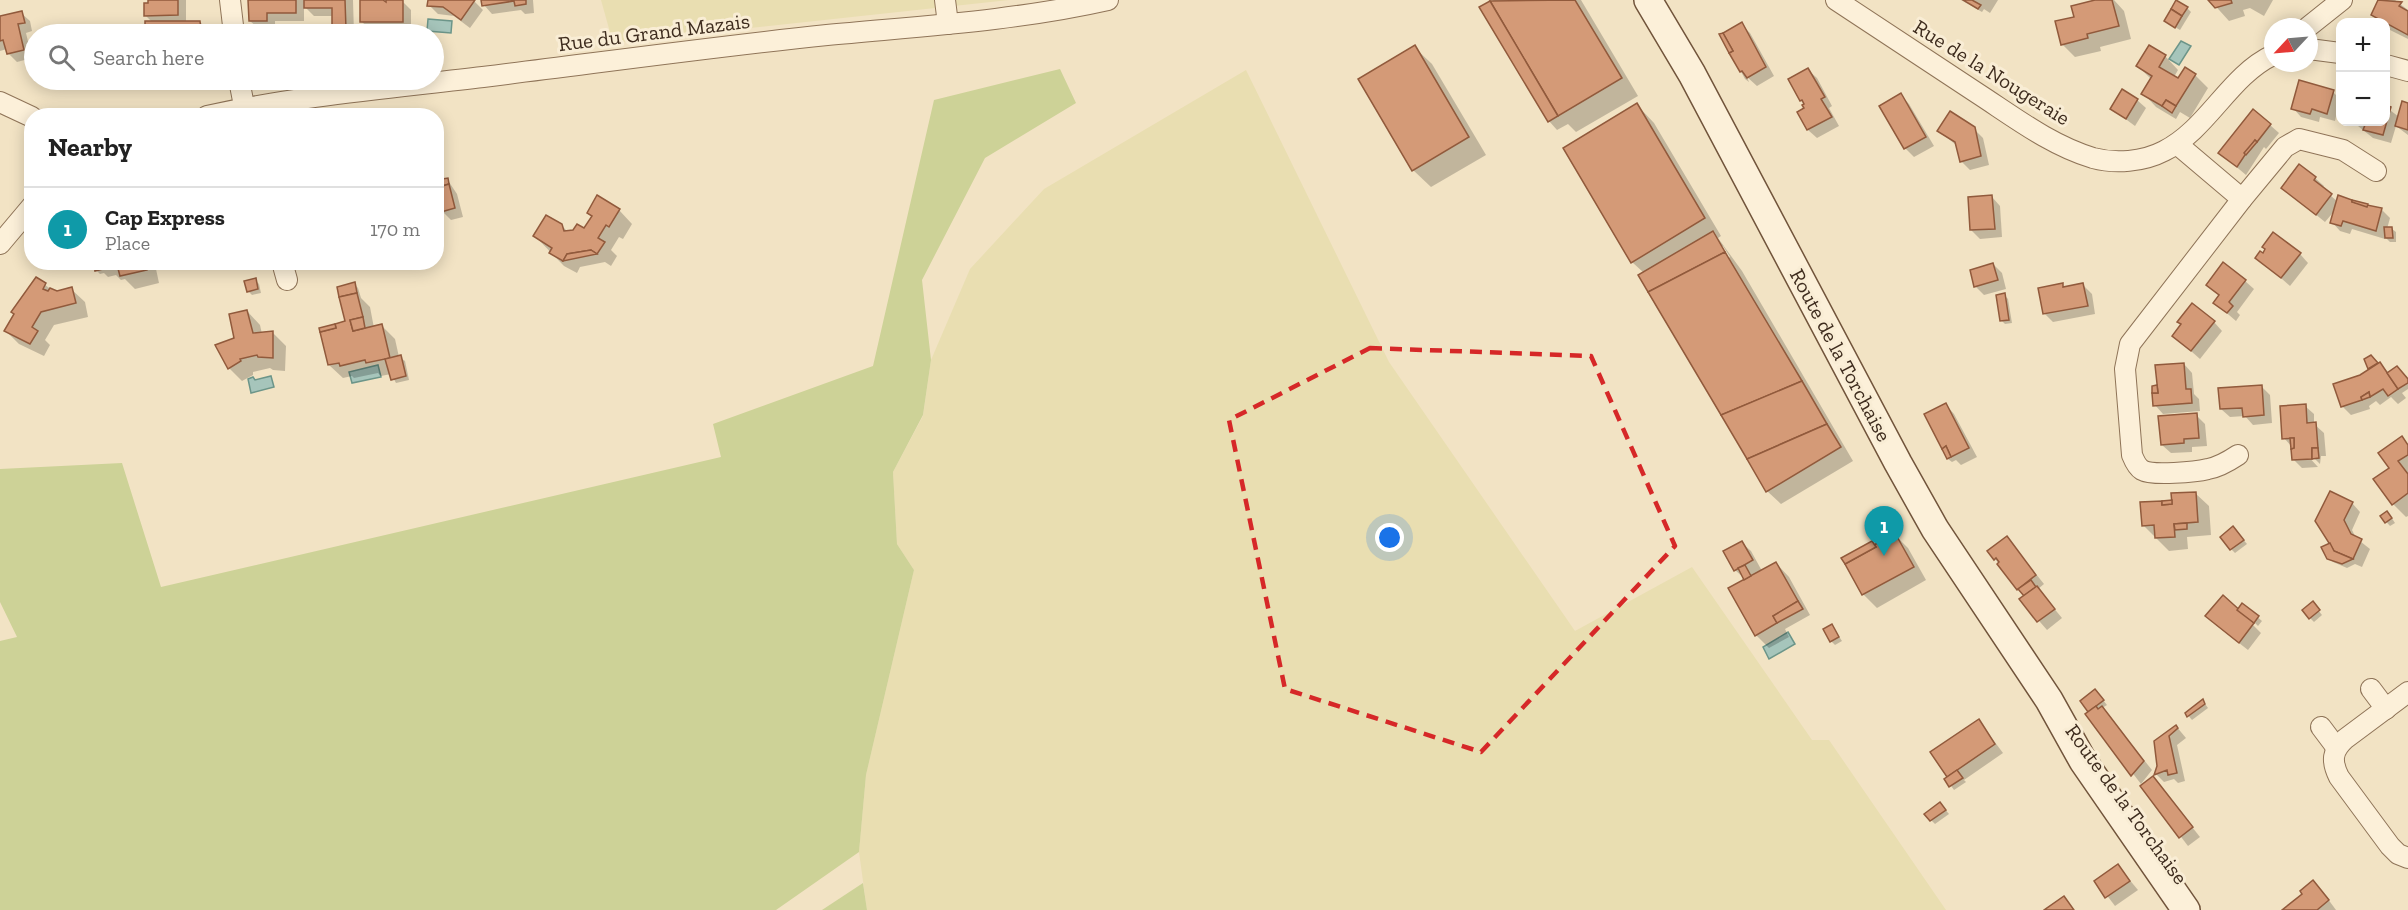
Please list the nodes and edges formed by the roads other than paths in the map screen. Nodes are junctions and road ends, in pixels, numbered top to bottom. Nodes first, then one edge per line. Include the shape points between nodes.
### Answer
1 (230, 0) edge
2 (945, 0) edge
3 (1108, 0) edge
4 (1648, 0) edge
5 (1836, 0) edge
6 (2342, 0) edge
7 (2318, 19) edge
8 (233, 24) edge
9 (948, 24) junction
10 (2318, 50) edge
11 (2336, 52) edge
12 (2264, 61) edge
13 (2390, 66) edge
14 (2408, 71) edge
15 (444, 86) edge
16 (241, 90) edge
17 (411, 90) edge
18 (0, 102) edge
19 (244, 108) edge
20 (275, 108) edge
21 (24, 113) edge
22 (2177, 144) junction
23 (2376, 171) dead end
24 (2242, 199) junction
25 (24, 216) edge
26 (0, 244) edge
27 (2238, 455) dead end
28 (2372, 689) dead end
29 (2408, 692) edge
30 (2049, 700) junction
31 (2386, 709) junction
32 (2321, 727) dead end
33 (2336, 747) junction
34 (2408, 858) edge
35 (2186, 910) edge
36 (2204, 910) edge

1 - 8 street
2 - 9 street
3 - 9 street, Rue du Grand Mazais via 1000,20
4 - 30 main road, Route de la Torchaise via 1692,74 1935,529
5 - 22 street, Rue de la Nougeraie via 2038,133 2073,150 2094,158 2125,161 2147,158
6 - 7 street
9 - 15 street, Rue du Grand Mazais via 825,35
10 - 11 street
12 - 22 street, Rue de la Nougeraie via 2251,69
13 - 14 street
16 - 19 street
17 - 20 street, Rue du Grand Mazais
18 - 21 street
22 - 24 street
23 - 24 street via 2343,150 2299,139 2285,147
24 - 27 street via 2135,335 2125,369 2132,455 2143,471 2208,469
25 - 26 street
28 - 31 street
29 - 31 street
30 - 35 main road, Route de la Torchaise via 2083,761
30 - 36 main road, Route de la Torchaise via 2095,754
31 - 33 street
32 - 33 street
33 - 34 street via 2333,766 2339,777 2390,846

